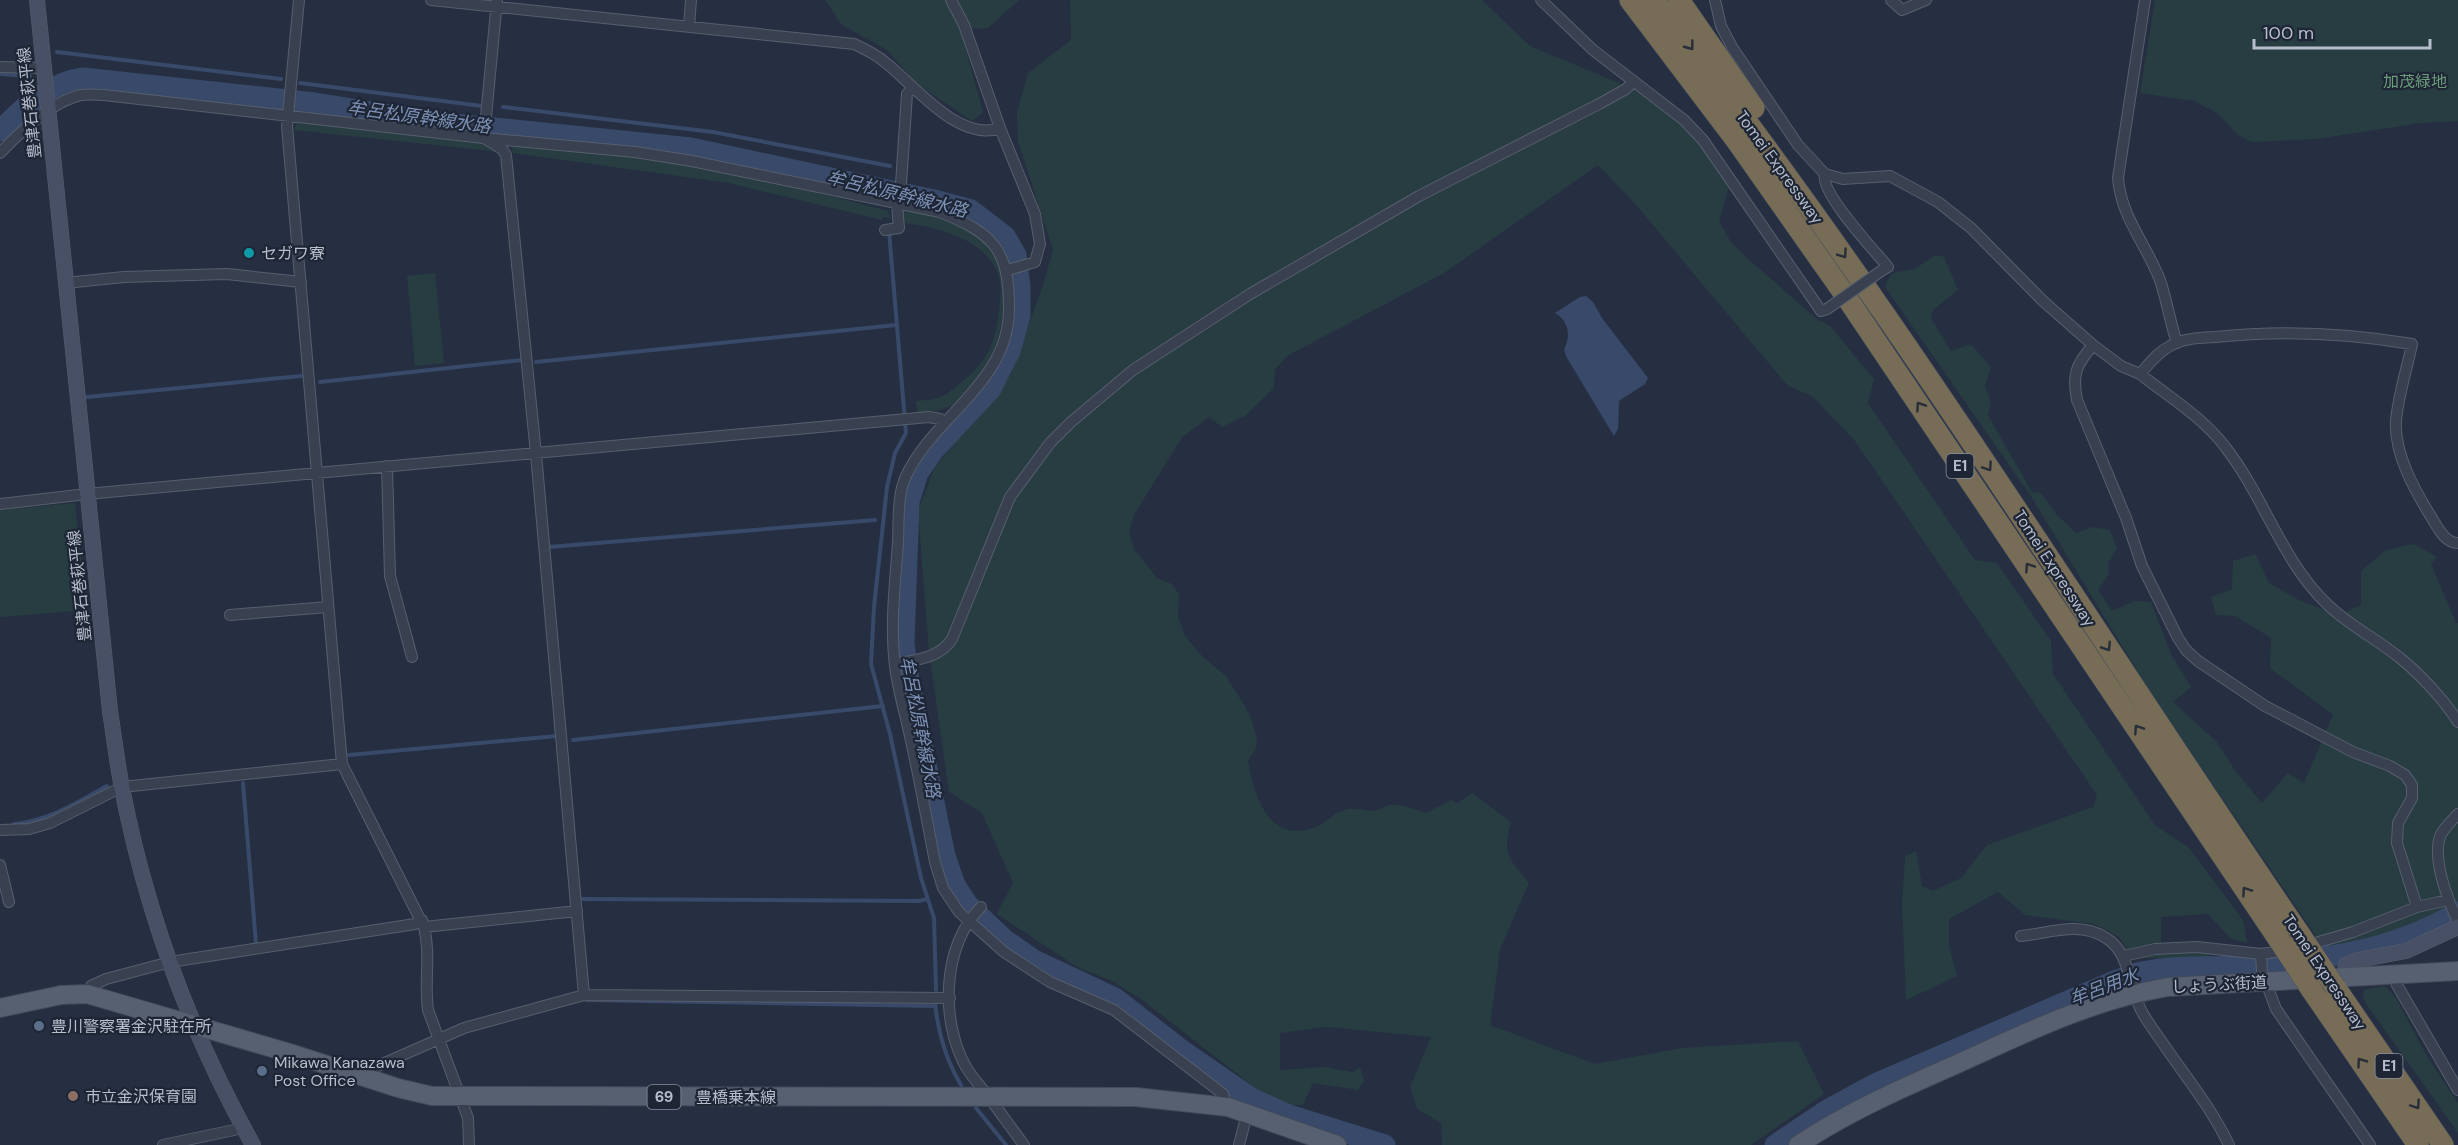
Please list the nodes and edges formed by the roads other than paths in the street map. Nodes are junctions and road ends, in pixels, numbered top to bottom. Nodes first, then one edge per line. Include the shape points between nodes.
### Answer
1 (37, 0) edge
2 (298, 0) edge
3 (431, 0) edge
4 (691, 0) edge
5 (951, 0) edge
6 (1541, 0) edge
7 (1630, 0) edge
8 (1654, 0) edge
9 (1679, 0) edge
10 (1715, 0) edge
11 (1891, 0) edge
12 (1926, 0) edge
13 (2145, 0) edge
14 (497, 3) edge
15 (689, 27) junction
16 (0, 67) edge
17 (44, 70) junction
18 (1634, 81) junction
19 (912, 88) junction
20 (48, 107) junction
21 (288, 114) junction
22 (1000, 128) junction
23 (484, 136) junction
24 (0, 153) edge
25 (1825, 174) junction
26 (1802, 197) junction
27 (897, 202) junction
28 (890, 229) dead end
29 (1010, 269) junction
30 (301, 282) junction
31 (65, 283) junction
32 (2177, 343) junction
33 (2093, 345) junction
34 (2140, 374) junction
35 (945, 423) junction
36 (536, 454) junction
37 (387, 466) junction
38 (317, 473) junction
39 (87, 494) junction
40 (0, 504) edge
41 (2458, 543) edge
42 (328, 607) junction
43 (230, 615) dead end
44 (412, 657) dead end
45 (897, 664) junction
46 (2457, 718) edge
47 (342, 764) junction
48 (122, 787) junction
49 (2458, 814) edge
50 (0, 830) edge
51 (0, 865) edge
52 (2449, 901) junction
53 (9, 902) dead end
54 (981, 907) dead end
55 (2417, 907) junction
56 (577, 911) junction
57 (970, 919) junction
58 (2458, 921) edge
59 (423, 924) junction
60 (2458, 927) edge
61 (2021, 936) dead end
62 (2261, 957) junction
63 (2125, 960) junction
64 (170, 962) junction
65 (2458, 971) edge
66 (2394, 974) junction
67 (2264, 977) junction
68 (2340, 982) junction
69 (2132, 988) junction
70 (87, 993) junction
71 (584, 995) junction
72 (950, 998) junction
73 (0, 1008) edge
74 (195, 1025) junction
75 (438, 1041) junction
76 (362, 1077) junction
77 (2458, 1090) edge
78 (459, 1097) junction
79 (989, 1097) junction
80 (1228, 1107) junction
81 (1247, 1114) junction
82 (242, 1126) junction
83 (163, 1145) edge
84 (253, 1145) edge
85 (469, 1145) edge
86 (1024, 1145) edge
87 (1239, 1145) edge
88 (1337, 1145) edge
89 (1798, 1145) edge
90 (2229, 1145) edge
91 (2370, 1145) edge
92 (2418, 1145) edge
93 (2443, 1145) edge

1 - 17 main road, 豊津石巻萩平線
2 - 21 street
3 - 14 street
4 - 15 street
5 - 22 street via 964,25
6 - 18 street via 1593,50
92 -> 7 highway, Tomei Expressway / E1, bridge via 1845,295 1736,140
8 -> 26 highway, Tomei Expressway / E1
9 - 26 highway via 1759,116
10 - 25 street via 1721,26 1732,47 1798,145
11 - 12 street via 1902,10
13 - 32 street via 2118,178 2119,197 2159,279
14 - 15 street
14 - 23 street
15 - 19 street via 854,44 886,62
16 - 17 street
17 - 20 main road, 豊津石巻萩平線
18 - 25 street, bridge via 1703,140 1821,311 1888,267 1845,216 1826,187
18 - 45 street via 1599,104 1419,196 1250,294 1133,370 1071,422 1024,475 1010,497 946,648
19 - 22 street via 928,103 965,125 985,130
19 - 27 street via 907,94
20 - 21 street via 82,95 104,95
20 - 24 street
20 - 31 main road, 豊津石巻萩平線
21 - 23 street
21 - 30 street
22 - 29 street via 1035,214 1040,244 1035,262
23 - 27 street via 646,154
23 - 36 street via 507,155
25 - 33 street via 1843,179 1890,176 1938,202 1971,228
26 -> 68 highway, Tomei Expressway / E1, bridge via 2036,536 2207,799 2301,936
27 - 28 street via 899,228
27 - 29 street via 966,223 987,238
29 - 35 street via 1009,312 993,367
30 - 31 street via 227,274
30 - 38 street
31 - 39 main road, 豊津石巻萩平線
32 - 34 street via 2161,352
32 - 41 street via 2288,333 2412,344 2396,422 2405,470 2442,535
33 - 34 street via 2121,366
33 - 55 street via 2076,366 2077,400 2142,566 2178,638 2198,661 2265,706 2405,775 2412,785 2412,798 2398,823 2397,843
34 - 46 street via 2209,428 2225,446 2258,495 2298,568 2327,605 2400,657
35 - 36 street via 929,417
35 - 45 street via 917,456 905,478 893,617
36 - 37 street
36 - 56 street
37 - 38 street
37 - 44 street via 390,576
38 - 39 street
38 - 42 street
39 - 40 street
39 - 48 main road, 豊津石巻萩平線
42 - 43 street
42 - 47 street
45 - 57 street via 935,862 944,888 959,912
47 - 48 street
47 - 59 street
48 - 50 street via 50,823 29,829
48 - 64 main road, 豊津石巻萩平線
49 - 52 street via 2444,828 2439,840
51 - 53 street
52 - 55 street
52 - 58 street
54 - 57 street
55 - 62 street via 2330,939
56 - 59 street
56 - 71 street
57 - 72 street via 954,952
57 - 80 street via 1029,970 1129,1020 1223,1094
59 - 64 street
59 - 75 street via 429,953 426,996
60 - 68 main road via 2406,951 2346,965
61 - 63 street via 2062,928 2084,930 2116,945
62 - 63 street via 2197,947 2155,949
62 - 67 street
63 - 69 street
64 - 70 street via 106,979 91,986
64 - 74 main road, 豊津石巻萩平線
65 - 66 main road, しょうぶ街道
66 - 68 main road, しょうぶ街道
66 - 77 street
67 - 68 main road, しょうぶ街道
67 - 69 main road, しょうぶ街道
67 - 91 street via 2276,1010
68 -> 93 highway, Tomei Expressway / E1
69 - 89 main road, しょうぶ街道 via 1867,1104
69 - 90 street via 2142,1013 2214,1116
70 - 73 main road, 豊橋乗本線 / 69
70 - 74 main road, 豊橋乗本線 / 69
71 - 72 street
71 - 75 street via 500,1016
72 - 79 street via 959,1051 966,1068
74 - 76 main road, 豊橋乗本線 / 69
74 - 82 main road, 豊津石巻萩平線
75 - 76 street via 371,1069
75 - 78 street
76 - 78 main road, 豊橋乗本線 / 69 via 432,1096
78 - 79 main road, 豊橋乗本線 / 69
78 - 85 street via 468,1118
79 - 80 main road, 豊橋乗本線 / 69 via 1136,1097
79 - 86 street
80 - 81 main road, 豊橋乗本線 / 69
81 - 87 street
81 - 88 main road, 豊橋乗本線 / 69
82 - 83 street
82 - 84 main road, 豊津石巻萩平線

